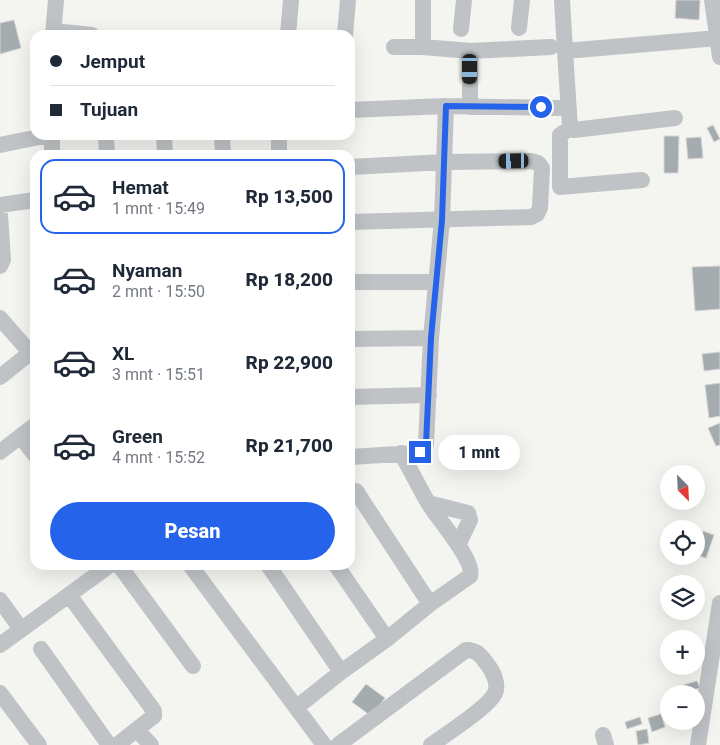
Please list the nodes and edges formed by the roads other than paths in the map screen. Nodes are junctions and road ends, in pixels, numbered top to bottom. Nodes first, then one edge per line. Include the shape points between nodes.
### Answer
1 (56, 0) edge
2 (291, 0) edge
3 (348, 0) edge
4 (423, 0) edge
5 (464, 0) edge
6 (522, 0) edge
7 (562, 0) edge
8 (712, 0) edge
9 (519, 28) dead end
10 (461, 29) dead end
11 (53, 30) edge
12 (288, 30) edge
13 (345, 30) edge
14 (718, 30) edge
15 (394, 47) dead end
16 (423, 47) junction
17 (558, 49) junction
18 (470, 51) junction
19 (720, 57) edge
20 (446, 106) junction
21 (470, 107) junction
22 (558, 108) dead end
23 (355, 110) edge
24 (675, 118) dead end
25 (570, 128) junction
26 (30, 139) edge
27 (0, 145) edge
28 (444, 162) junction
29 (355, 166) edge
30 (642, 180) dead end
31 (30, 201) edge
32 (0, 206) edge
33 (0, 215) edge
34 (442, 220) junction
35 (355, 222) edge
36 (1, 262) edge
37 (355, 282) edge
38 (436, 282) junction
39 (0, 318) edge
40 (431, 338) junction
41 (355, 339) edge
42 (30, 349) edge
43 (30, 356) edge
44 (0, 377) edge
45 (429, 395) junction
46 (355, 397) edge
47 (30, 429) edge
48 (21, 437) junction
49 (30, 449) edge
50 (0, 452) edge
51 (401, 453) junction
52 (355, 456) edge
53 (356, 491) dead end
54 (428, 503) junction
55 (458, 545) junction
56 (103, 570) edge
57 (123, 570) edge
58 (194, 570) edge
59 (271, 570) edge
60 (339, 570) edge
61 (69, 595) junction
62 (0, 600) edge
63 (720, 603) edge
64 (430, 604) junction
65 (22, 629) junction
66 (387, 639) junction
67 (0, 645) edge
68 (41, 649) dead end
69 (193, 666) dead end
70 (340, 672) junction
71 (0, 693) edge
72 (297, 707) junction
73 (137, 730) junction
74 (39, 745) edge
75 (109, 745) edge
76 (118, 745) edge
77 (151, 745) edge
78 (324, 745) edge
79 (338, 745) edge
80 (431, 745) edge
81 (699, 745) edge

1 - 11 street
2 - 12 street
3 - 13 street
4 - 16 street
5 - 10 street
6 - 9 street
7 - 17 street
8 - 14 street
14 - 17 street
14 - 19 street
15 - 16 street
16 - 18 street
17 - 18 street
17 - 25 street
18 - 21 street
20 - 21 street
20 - 23 street
20 - 28 street
21 - 22 street
24 - 25 street
25 - 30 street via 560,135 560,187
26 - 27 street
28 - 29 street
28 - 34 street
28 - 34 street via 531,161 542,168 537,214 531,217
31 - 32 street
33 - 36 street
34 - 35 street
34 - 38 street
37 - 38 street
38 - 40 street
39 - 42 street
40 - 41 street
40 - 45 street
43 - 44 street
45 - 46 street
45 - 51 street via 426,444 420,452
47 - 48 street
48 - 49 street
48 - 50 street
51 - 52 street
51 - 54 street
53 - 64 street
54 - 55 street
54 - 55 street via 468,513 470,520
55 - 64 street via 471,569 470,576
56 - 61 street
57 - 69 street
58 - 72 street
59 - 70 street
60 - 66 street
61 - 65 street
61 - 73 street via 153,708 154,716
62 - 65 street
63 - 81 street
64 - 66 street
65 - 67 street
66 - 70 street
68 - 75 street
70 - 72 street
71 - 74 street
72 - 78 street
73 - 76 street
73 - 77 street
79 - 80 street via 466,650 479,652 491,669 496,693 489,703

